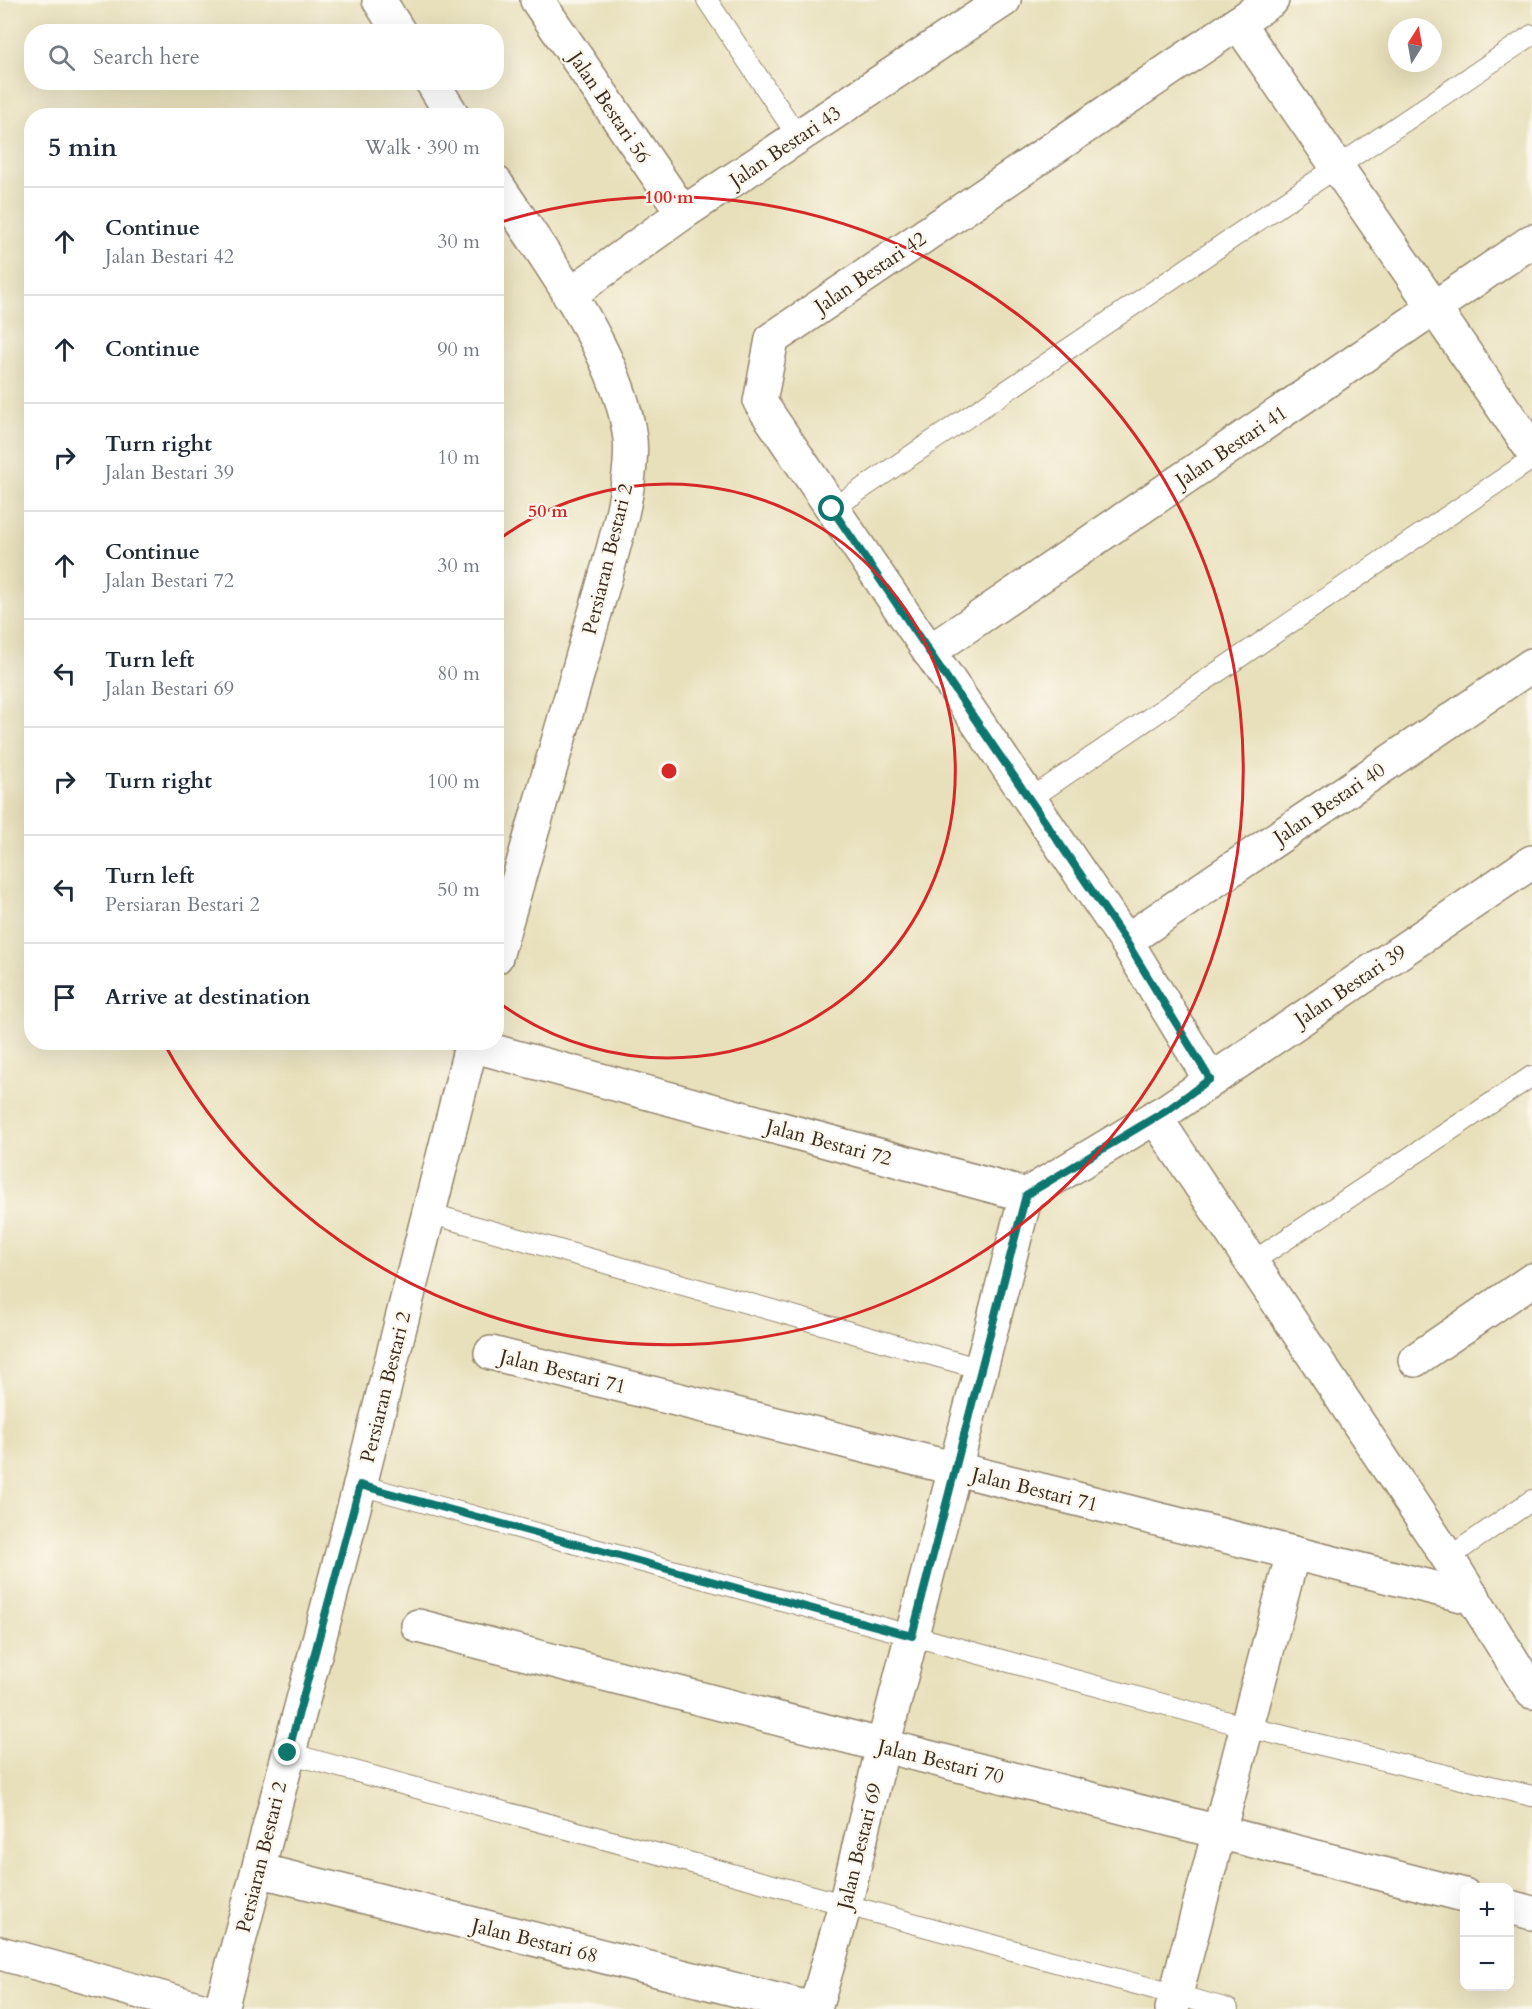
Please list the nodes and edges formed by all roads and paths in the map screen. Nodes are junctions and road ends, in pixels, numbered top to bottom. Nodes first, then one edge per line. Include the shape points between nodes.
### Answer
1 (379, 0) edge
2 (537, 0) edge
3 (707, 0) edge
4 (1004, 0) edge
5 (1272, 0) edge
6 (1238, 23) junction
7 (394, 24) edge
8 (1532, 35) edge
9 (437, 90) edge
10 (448, 108) edge
11 (798, 137) junction
12 (1338, 166) junction
13 (504, 195) edge
14 (683, 213) junction
15 (1532, 241) edge
16 (569, 295) junction
17 (1435, 307) junction
18 (1532, 450) edge
19 (1532, 459) edge
20 (832, 509) junction
21 (929, 652) junction
22 (1532, 665) edge
23 (1030, 799) junction
24 (1532, 862) edge
25 (504, 929) edge
26 (1126, 941) junction
27 (470, 1050) edge
28 (494, 1050) edge
29 (1532, 1076) edge
30 (1210, 1079) junction
31 (1162, 1113) junction
32 (1026, 1195) junction
33 (428, 1214) junction
34 (1252, 1263) junction
35 (1532, 1280) edge
36 (491, 1353) dead end
37 (1415, 1360) dead end
38 (981, 1369) junction
39 (955, 1469) junction
40 (360, 1485) junction
41 (1532, 1500) edge
42 (1293, 1553) junction
43 (1448, 1558) junction
44 (1474, 1598) junction
45 (418, 1626) dead end
46 (912, 1636) junction
47 (1532, 1692) edge
48 (1247, 1727) junction
49 (883, 1746) junction
50 (288, 1753) junction
51 (1532, 1796) edge
52 (1220, 1832) junction
53 (258, 1870) junction
54 (1460, 1894) edge
55 (845, 1905) junction
56 (1514, 1908) edge
57 (1532, 1913) edge
58 (0, 1953) edge
59 (1174, 2002) edge
60 (201, 2009) edge
61 (221, 2009) edge
62 (814, 2009) edge
63 (1228, 2009) edge

1 - 7 street
2 - 14 street, Jalan Bestari 56
3 - 11 lane
4 - 11 street, Jalan Bestari 43
5 - 6 street, Jalan Bestari 42
6 - 12 street
6 - 20 street, Jalan Bestari 42 via 772,339 760,402
8 - 12 lane
9 - 10 street
11 - 14 street, Jalan Bestari 43
12 - 17 street
12 - 20 lane
13 - 16 street, Persiaran Bestari 2
14 - 16 street, Jalan Bestari 43
15 - 17 street, Jalan Bestari 41
16 - 25 street, Persiaran Bestari 2 via 612,370 630,439 626,486 608,566
17 - 18 street
17 - 21 street, Jalan Bestari 41
19 - 23 lane
20 - 21 street, Jalan Bestari 42
21 - 23 street, Jalan Bestari 42
22 - 26 street, Jalan Bestari 40
23 - 26 street, Jalan Bestari 42
24 - 30 street, Jalan Bestari 39
26 - 30 street, Jalan Bestari 42
27 - 33 street, Persiaran Bestari 2
28 - 32 street, Jalan Bestari 72
29 - 34 lane
30 - 31 street, Jalan Bestari 39
31 - 32 street
31 - 34 street
32 - 38 street, Jalan Bestari 69
33 - 38 lane
33 - 40 street, Persiaran Bestari 2
34 - 43 street
35 - 37 street
36 - 39 street, Jalan Bestari 71
38 - 39 street, Jalan Bestari 69
39 - 42 street, Jalan Bestari 71
39 - 46 street, Jalan Bestari 69
40 - 46 lane
40 - 50 street, Persiaran Bestari 2
41 - 43 lane
42 - 44 street, Jalan Bestari 71
42 - 48 street
43 - 44 street
44 - 47 street
45 - 49 street, Jalan Bestari 70
46 - 48 lane
46 - 49 street, Jalan Bestari 69
48 - 51 lane
48 - 52 street
49 - 52 street, Jalan Bestari 70
49 - 55 street, Jalan Bestari 69
50 - 53 street, Persiaran Bestari 2
50 - 55 lane
52 - 54 street, Jalan Bestari 70
52 - 59 street
53 - 61 street, Persiaran Bestari 2
53 - 62 street, Jalan Bestari 68
55 - 59 lane
55 - 62 street, Jalan Bestari 69
56 - 57 street
58 - 60 street
59 - 63 lane

